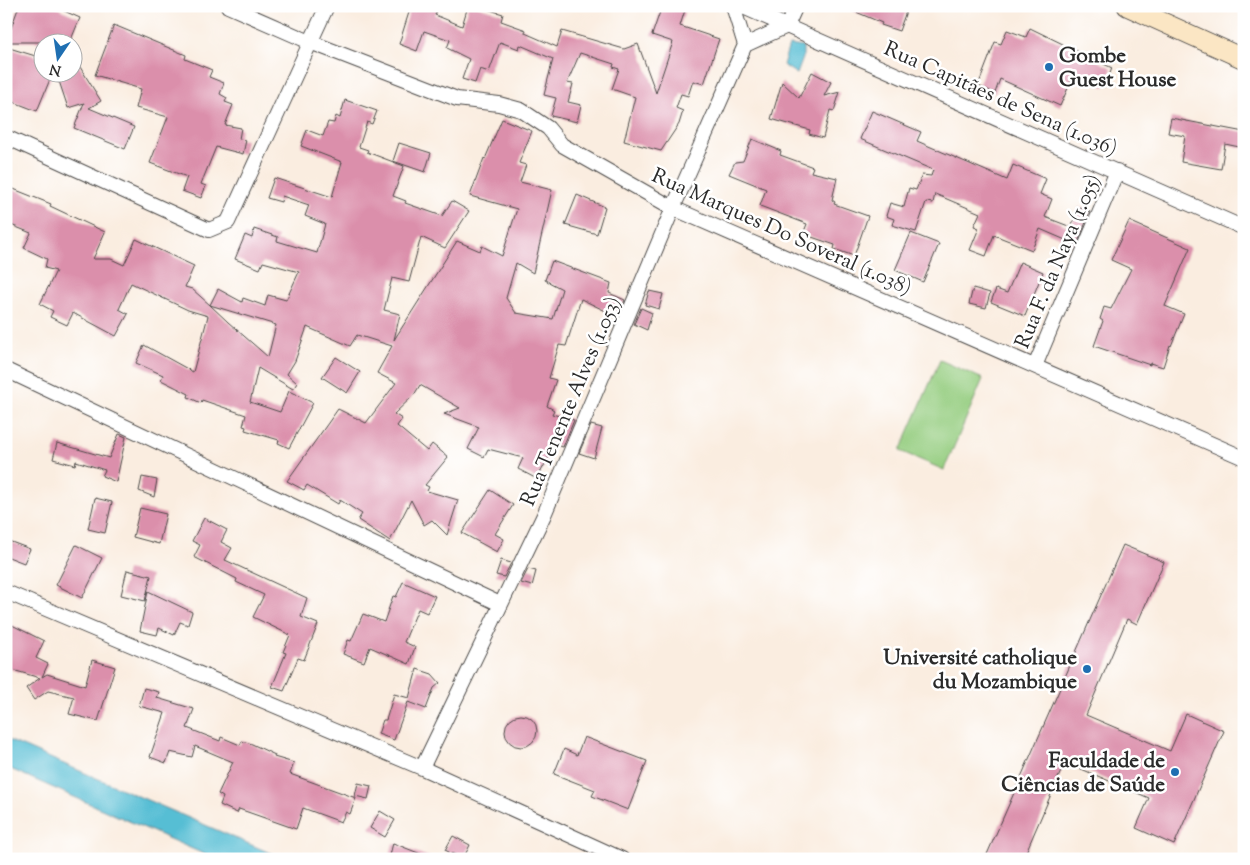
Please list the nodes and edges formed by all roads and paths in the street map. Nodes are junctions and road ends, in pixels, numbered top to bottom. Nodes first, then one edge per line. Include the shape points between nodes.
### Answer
1 (228, 6) edge
2 (327, 6) edge
3 (733, 6) edge
4 (741, 6) edge
5 (796, 6) edge
6 (1127, 6) edge
7 (787, 26) junction
8 (310, 42) junction
9 (745, 45) junction
10 (1244, 58) edge
11 (6, 137) edge
12 (1116, 171) junction
13 (673, 208) junction
14 (1244, 228) edge
15 (1035, 366) junction
16 (6, 370) edge
17 (1244, 458) edge
18 (6, 592) edge
19 (500, 604) junction
20 (422, 768) junction
21 (622, 859) edge

1 - 8 street, Rua Marques Do Soveral (1.038)
2 - 8 street
3 - 9 street
4 - 7 street, Rua Capitães de Sena (1.036)
5 - 7 street
6 - 10 street
7 - 9 street
7 - 12 street, Rua Capitães de Sena (1.036)
8 - 11 street via 228,222 209,230
8 - 13 street, Rua Marques Do Soveral (1.038) via 458,99 521,110 548,128 562,145
9 - 13 street, Rua Tenente Alves (1.053)
12 - 14 street, Rua Capitães de Sena (1.036)
12 - 15 street, Rua F. da Naya (1.055)
13 - 15 street, Rua Marques Do Soveral (1.038)
13 - 19 street, Rua Tenente Alves (1.053) via 544,515
15 - 17 street, Rua Marques Do Soveral (1.038)
16 - 19 street
18 - 20 street
19 - 20 street, Rua Tenente Alves (1.053)
20 - 21 street

